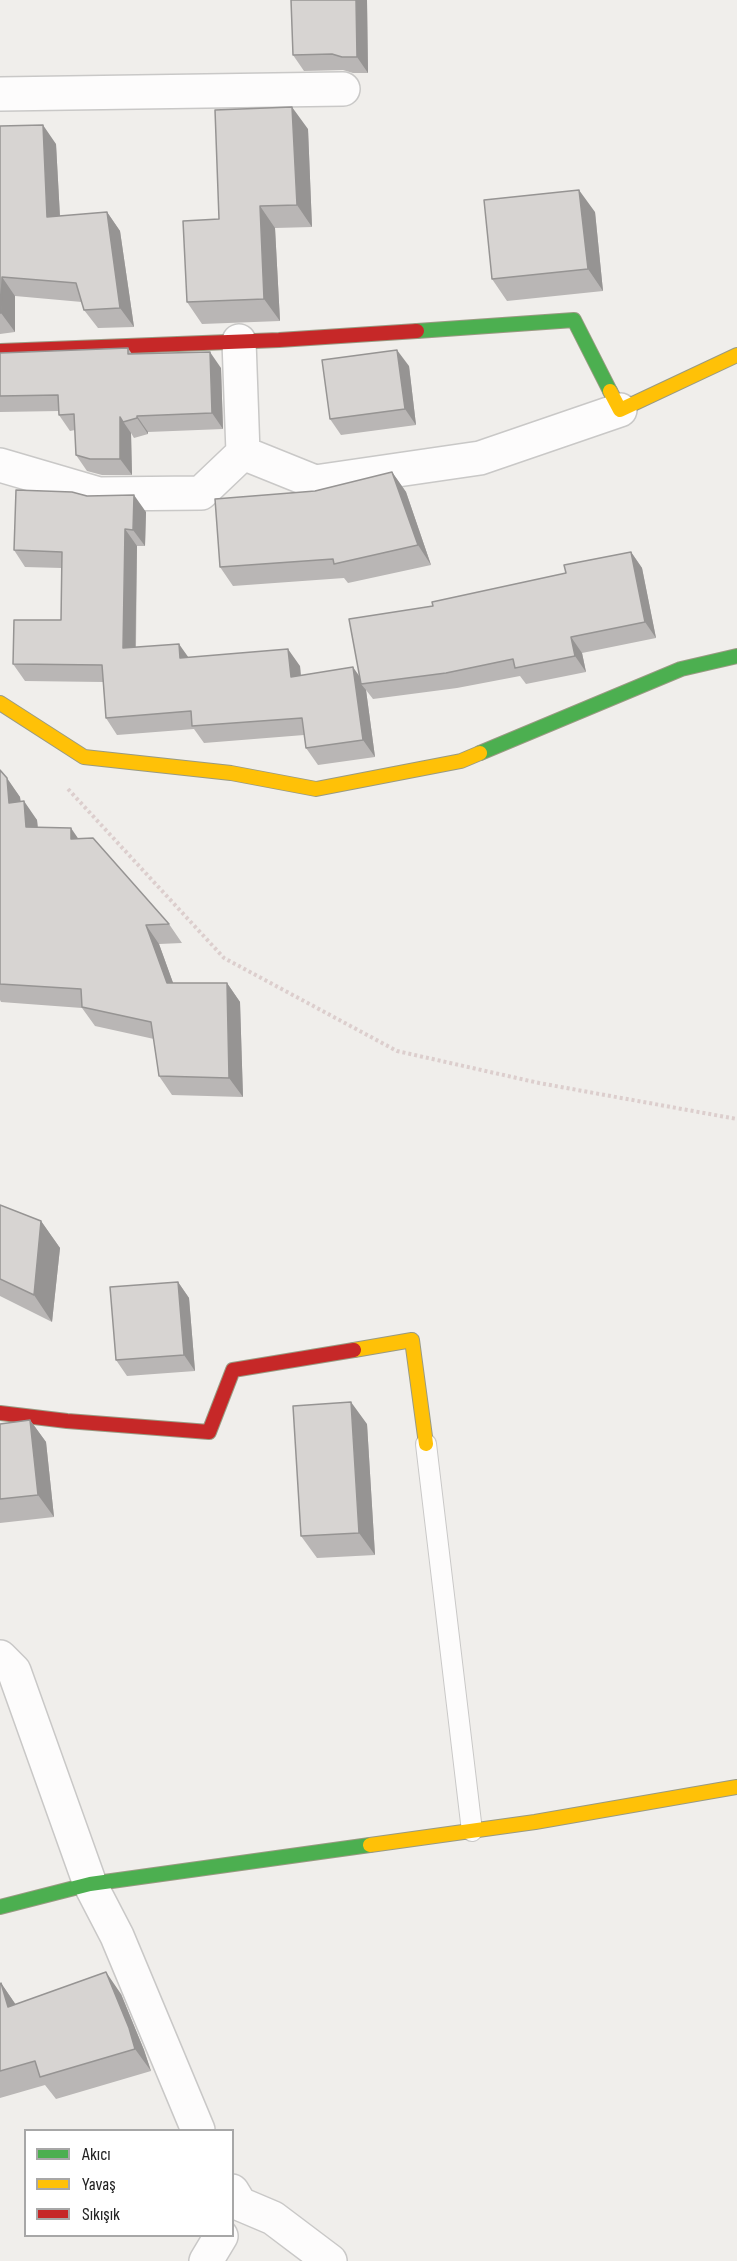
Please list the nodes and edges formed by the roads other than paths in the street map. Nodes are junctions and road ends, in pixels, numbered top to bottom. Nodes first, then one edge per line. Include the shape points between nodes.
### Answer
1 (344, 89) dead end
2 (0, 94) edge
3 (239, 341) junction
4 (0, 351) edge
5 (737, 355) edge
6 (620, 410) junction
7 (243, 453) junction
8 (0, 465) edge
9 (737, 656) edge
10 (0, 704) edge
11 (0, 1413) edge
12 (426, 1444) joint
13 (0, 1657) edge
14 (737, 1787) edge
15 (472, 1831) junction
16 (90, 1884) junction
17 (0, 1907) edge
18 (198, 2129) edge
19 (235, 2204) edge
20 (220, 2237) edge
21 (206, 2261) edge
22 (330, 2261) edge

1 - 2 street
3 - 4 street
3 - 6 street via 574,320
3 - 7 street
5 - 6 street
6 - 7 street via 480,458 315,482
7 - 8 street via 201,492 99,494
9 - 10 street via 681,669 460,761 316,789 231,773 84,757
11 - 12 street via 209,1432 233,1370 412,1340
12 - 15 lane
13 - 16 street via 14,1671
14 - 15 street
15 - 16 street
16 - 17 street
16 - 18 street via 117,1936
19 - 22 street via 273,2218
20 - 21 street

